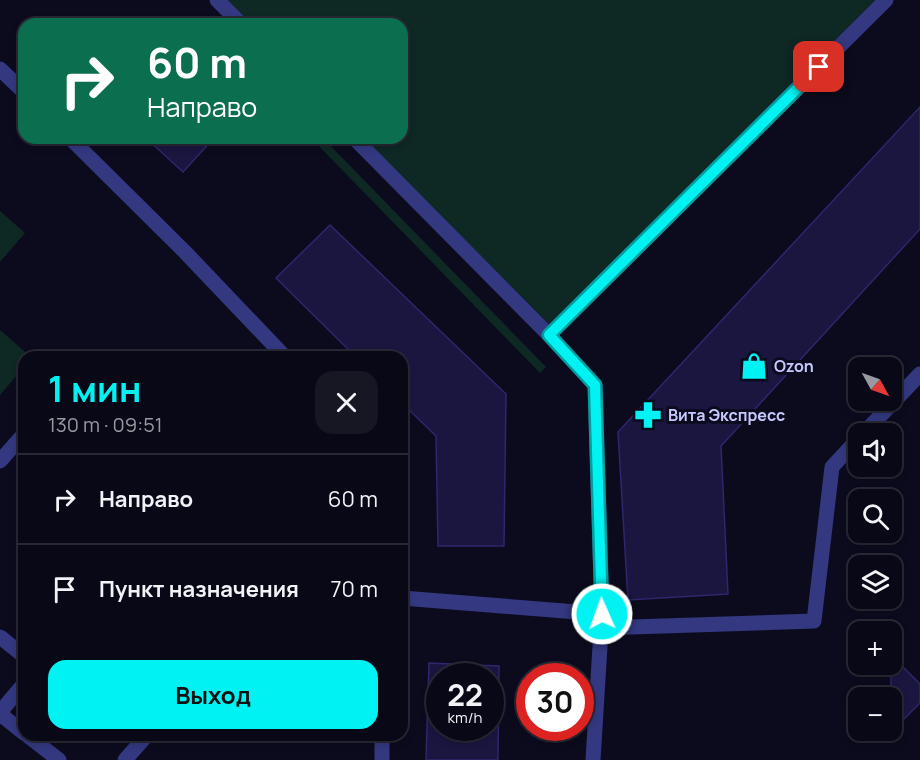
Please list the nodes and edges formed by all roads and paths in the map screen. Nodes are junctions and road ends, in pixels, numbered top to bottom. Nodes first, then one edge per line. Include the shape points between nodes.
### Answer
1 (217, 0) edge
2 (886, 0) edge
3 (235, 18) edge
4 (0, 69) edge
5 (18, 86) edge
6 (76, 144) edge
7 (360, 144) edge
8 (549, 335) junction
9 (279, 351) edge
10 (920, 374) edge
11 (873, 423) edge
12 (18, 441) edge
13 (848, 449) edge
14 (0, 461) edge
15 (408, 599) edge
16 (601, 621) junction
17 (0, 637) edge
18 (18, 652) edge
19 (18, 691) edge
20 (0, 713) edge
21 (18, 728) edge
22 (34, 741) edge
23 (142, 741) edge
24 (382, 741) edge
25 (59, 760) edge
26 (125, 760) edge
27 (382, 760) edge
28 (593, 760) edge

1 - 3 street
2 - 8 street
4 - 5 street
6 - 9 street
7 - 8 street
8 - 16 street via 595,385
10 - 11 street
12 - 14 street
13 - 16 street via 832,466 814,621
15 - 16 street
16 - 28 street
17 - 18 street
19 - 20 street
20 - 21 street
22 - 25 street
23 - 26 street
24 - 27 street

